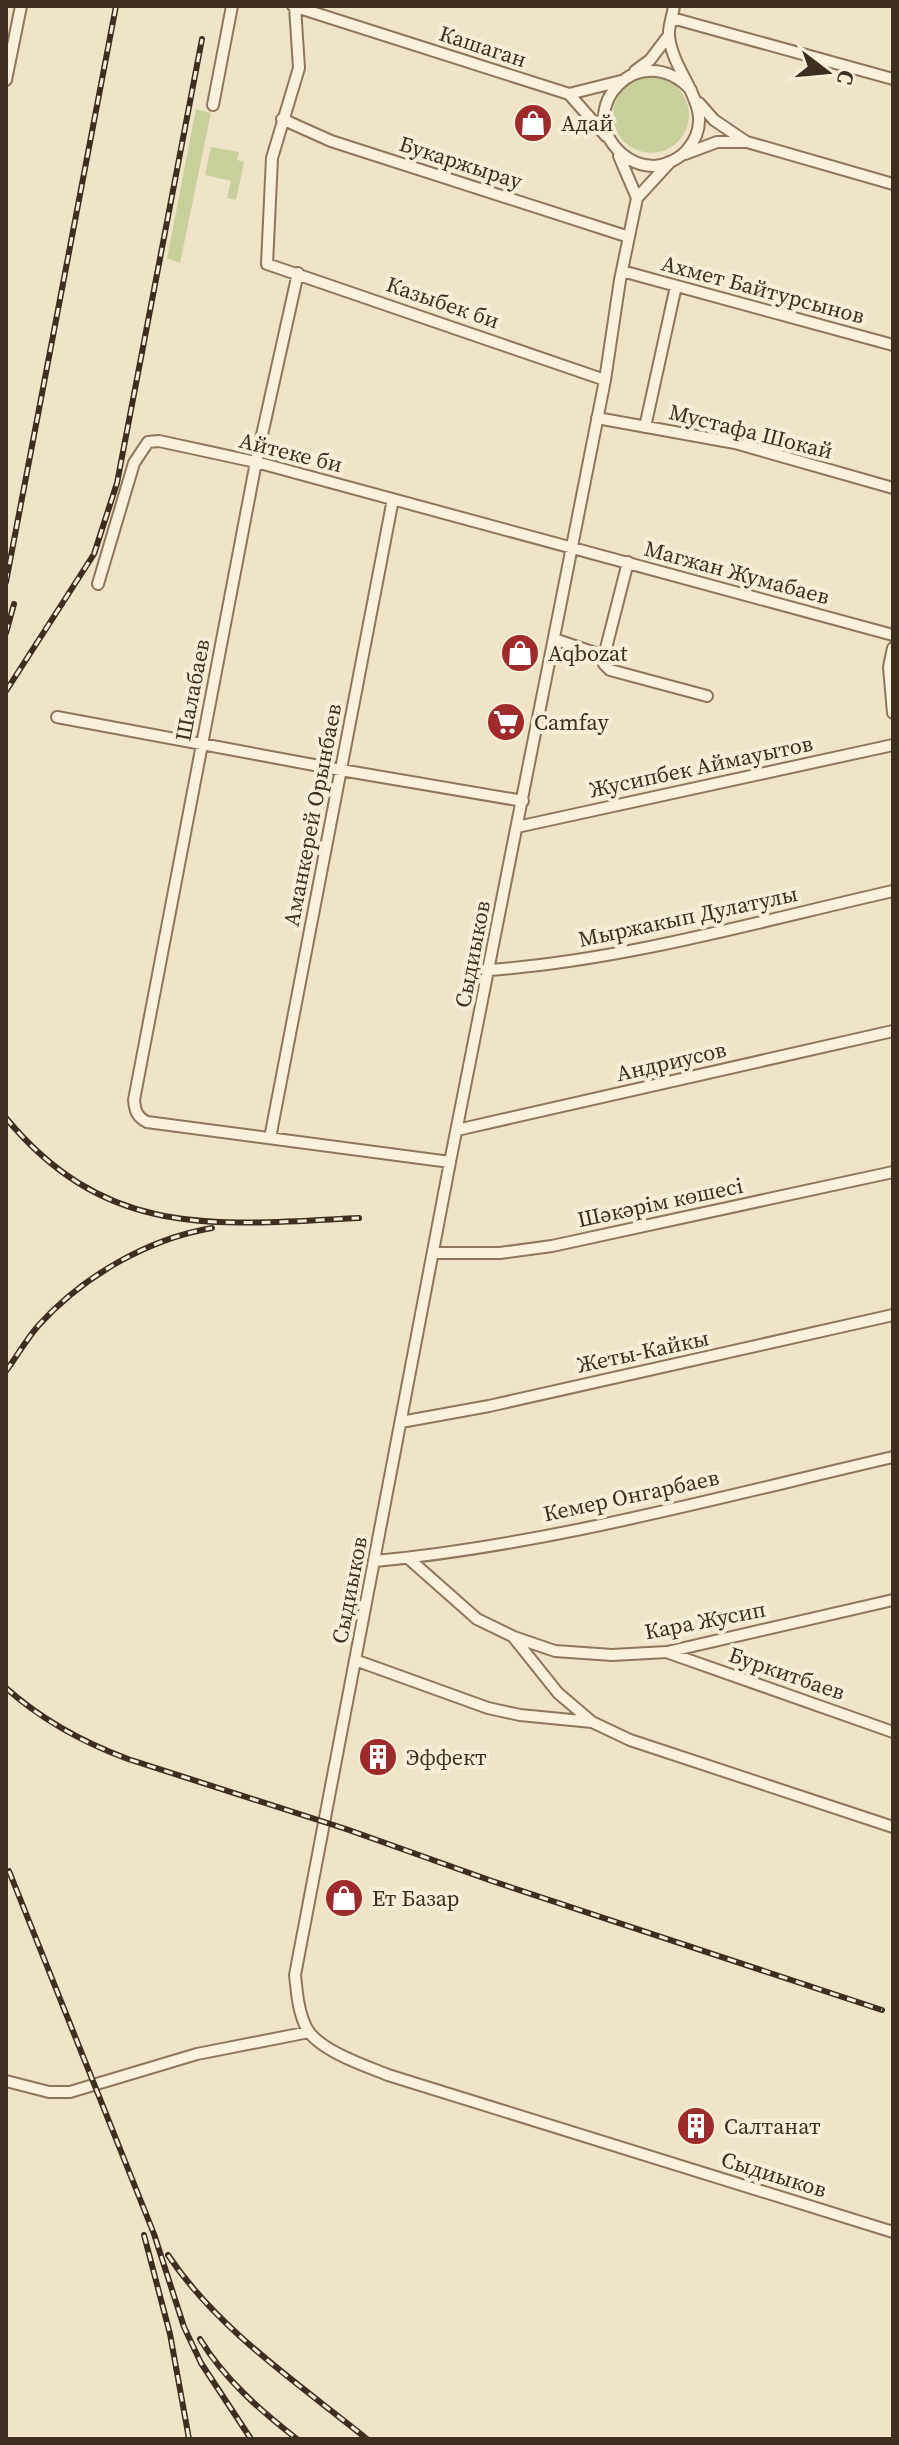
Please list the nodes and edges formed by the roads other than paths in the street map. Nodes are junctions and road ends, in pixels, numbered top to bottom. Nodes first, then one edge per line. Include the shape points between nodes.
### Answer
1 (21, 6) edge
2 (232, 6) edge
3 (294, 6) edge
4 (674, 6) edge
5 (672, 18) junction
6 (669, 35) junction
7 (626, 78) junction
8 (893, 79) edge
9 (6, 80) edge
10 (569, 94) junction
11 (694, 95) junction
12 (213, 105) dead end
13 (282, 119) junction
14 (747, 142) junction
15 (615, 148) junction
16 (683, 154) junction
17 (670, 162) junction
18 (893, 184) edge
19 (637, 198) junction
20 (629, 237) junction
21 (622, 271) junction
22 (298, 273) junction
23 (676, 286) junction
24 (893, 345) edge
25 (605, 380) junction
26 (597, 418) junction
27 (645, 427) junction
28 (256, 462) junction
29 (893, 488) edge
30 (393, 499) junction
31 (570, 547) junction
32 (628, 562) junction
33 (98, 584) dead end
34 (893, 635) edge
35 (554, 639) junction
36 (893, 648) edge
37 (604, 656) junction
38 (707, 696) dead end
39 (893, 713) edge
40 (57, 717) dead end
41 (203, 744) junction
42 (893, 745) edge
43 (341, 770) junction
44 (523, 801) junction
45 (517, 827) junction
46 (893, 891) edge
47 (489, 970) junction
48 (893, 1031) edge
49 (457, 1130) junction
50 (270, 1138) junction
51 (450, 1162) junction
52 (893, 1172) edge
53 (433, 1253) junction
54 (893, 1315) edge
55 (401, 1422) junction
56 (893, 1457) edge
57 (408, 1558) junction
58 (375, 1561) junction
59 (893, 1600) edge
60 (514, 1637) junction
61 (667, 1652) junction
62 (355, 1660) junction
63 (592, 1722) junction
64 (893, 1732) edge
65 (893, 1827) edge
66 (309, 2032) junction
67 (6, 2081) edge
68 (893, 2232) edge

1 - 9 street
2 - 12 street
3 - 10 street, Кашаган
3 - 13 street via 299,68
4 - 5 street
5 - 6 street
5 - 8 street
6 - 7 street via 650,60
6 - 11 street via 676,63
7 - 10 street
7 - 11 street via 656,70 682,80
7 - 15 street via 606,105 607,135
10 - 15 street
11 - 14 street via 714,120
11 - 16 street via 698,129
13 - 20 street, Букаржырау via 331,141
13 - 22 street, Казыбек би via 272,158 267,264
14 - 16 street via 717,142
14 - 18 street
15 - 17 street via 640,164
15 - 19 street
16 - 17 street
17 - 19 street
19 - 20 street, Сыдиыков
20 - 21 street, Сыдиыков
21 - 23 street, Ахмет Байтурсынов
21 - 25 street, Сыдиыков
22 - 25 street, Казыбек би
22 - 28 street, Шалабаев
23 - 24 street, Ахмет Байтурсынов
23 - 27 street
25 - 26 street, Сыдиыков
26 - 27 street, Мустафа Шокай
26 - 31 street, Сыдиыков
27 - 29 street, Мустафа Шокай via 735,443
28 - 30 street, Айтеке би
28 - 33 street, Айтеке би via 148,442 134,463
28 - 41 street, Шалабаев
30 - 31 street, Айтеке би
30 - 43 street, Аманкерей Орынбаев
31 - 32 street, Магжан Жумабаев
31 - 35 street, Сыдиыков
32 - 34 street, Магжан Жумабаев
32 - 37 street
35 - 37 street
35 - 44 street, Сыдиыков
36 - 39 street
37 - 38 street via 610,670
40 - 41 street
41 - 43 street
41 - 50 street, Шалабаев via 134,1100 137,1115 147,1122
42 - 45 street, Жусипбек Аймауытов
43 - 44 street
43 - 50 street, Аманкерей Орынбаев
44 - 45 street, Сыдиыков
45 - 47 street, Сыдиыков
46 - 47 street, Мыржакып Дулатулы via 605,955
47 - 49 street, Сыдиыков
48 - 49 street, Андриусов
49 - 51 street, Сыдиыков
50 - 51 street
51 - 53 street, Сыдиыков
52 - 53 street, Шәкәрім көшесі via 552,1246
53 - 55 street, Сыдиыков
54 - 55 street, Жеты-Кайкы
55 - 58 street, Сыдиыков
56 - 57 street, Кемер Онгарбаев via 594,1525
57 - 58 street, Кемер Онгарбаев
57 - 60 street, Кара Жусип via 477,1619
58 - 62 street, Сыдиыков
59 - 61 street, Кара Жусип
60 - 61 street, Кара Жусип via 555,1651
60 - 63 street via 558,1693
61 - 64 street, Буркитбаев
62 - 63 street via 488,1708
62 - 66 street, Сыдиыков via 295,1975 299,2009
63 - 65 street via 630,1740
66 - 67 street via 197,2054 70,2092
66 - 68 street, Сыдиыков via 349,2059 388,2075

